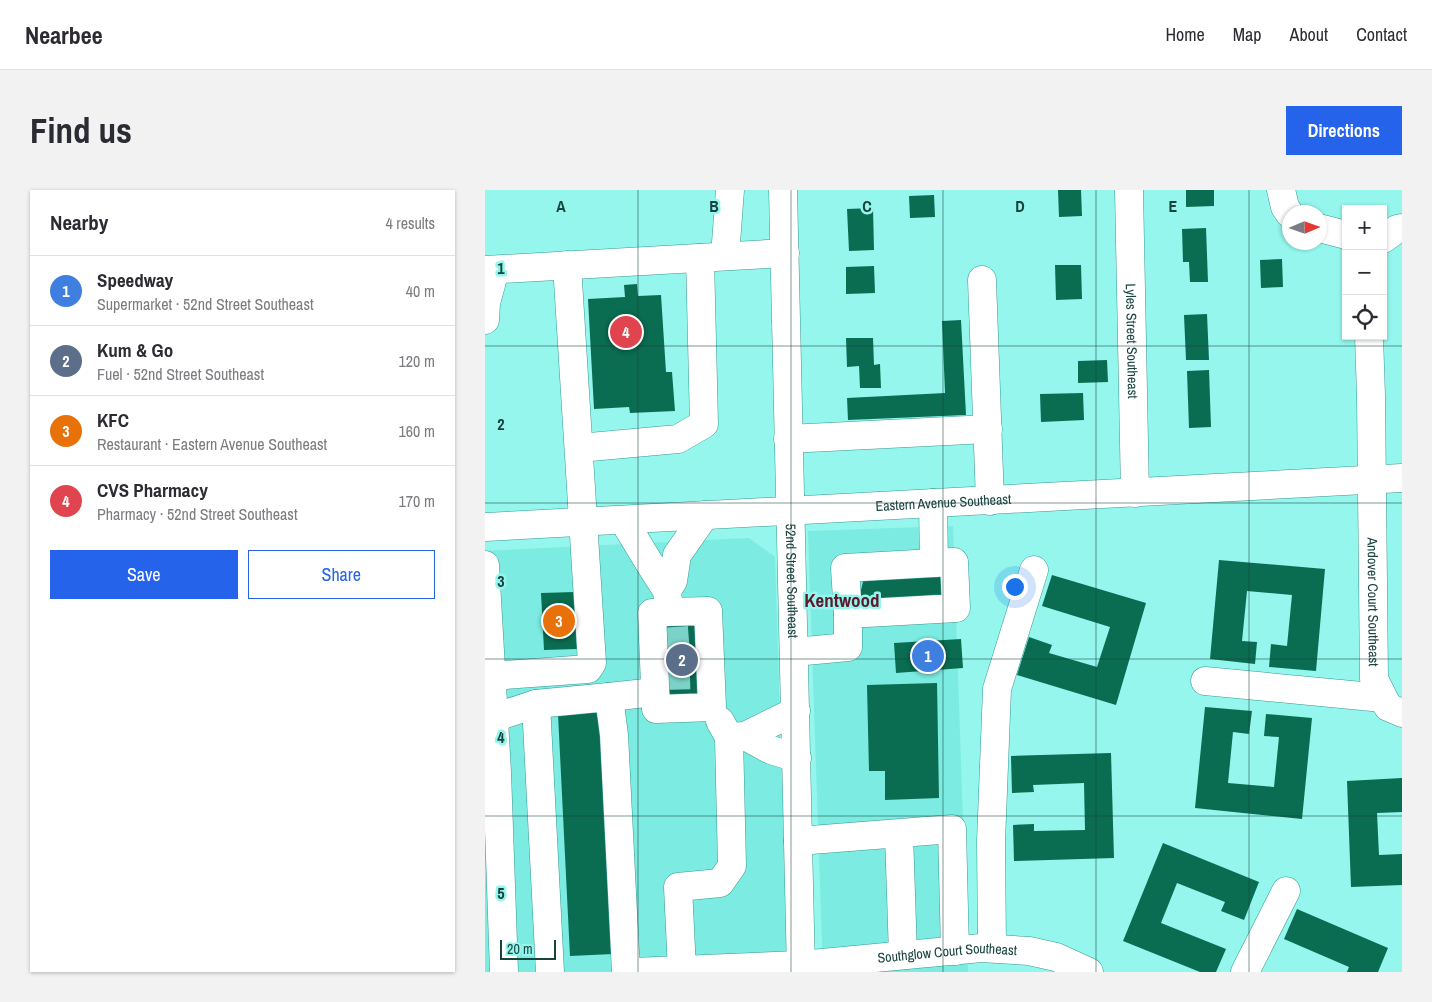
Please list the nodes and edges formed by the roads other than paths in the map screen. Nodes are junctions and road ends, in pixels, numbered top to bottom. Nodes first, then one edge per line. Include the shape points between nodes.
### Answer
1 (730, 190) edge
2 (783, 190) edge
3 (1129, 190) edge
4 (1281, 190) edge
5 (1285, 205) edge
6 (1402, 228) edge
7 (1327, 230) edge
8 (1342, 234) edge
9 (1387, 236) edge
10 (785, 253) junction
11 (713, 257) junction
12 (567, 266) junction
13 (490, 270) edge
14 (982, 280) dead end
15 (485, 320) edge
16 (1369, 340) edge
17 (988, 429) junction
18 (788, 439) junction
19 (579, 448) junction
20 (1402, 478) edge
21 (1372, 480) junction
22 (1135, 493) junction
23 (991, 501) junction
24 (933, 503) junction
25 (790, 511) junction
26 (705, 515) junction
27 (623, 520) junction
28 (584, 522) junction
29 (485, 527) edge
30 (934, 563) junction
31 (485, 565) edge
32 (1034, 570) dead end
33 (668, 601) junction
34 (848, 614) junction
35 (794, 652) junction
36 (491, 676) junction
37 (1205, 681) dead end
38 (657, 682) junction
39 (609, 697) junction
40 (536, 704) junction
41 (1393, 706) edge
42 (712, 707) junction
43 (796, 711) junction
44 (489, 718) edge
45 (737, 736) junction
46 (797, 758) junction
47 (491, 772) edge
48 (899, 834) junction
49 (798, 841) junction
50 (1286, 891) dead end
51 (992, 948) junction
52 (955, 950) junction
53 (903, 955) junction
54 (863, 966) edge
55 (801, 968) edge
56 (689, 970) edge
57 (505, 972) edge
58 (550, 972) edge
59 (626, 972) edge
60 (633, 972) edge
61 (1089, 972) edge
62 (1245, 972) edge

1 - 11 street
2 - 10 street, 52nd Street Southeast
3 - 22 street, Lyles Street Southeast
4 - 5 street
6 - 9 street
7 - 8 street
10 - 11 street
10 - 18 street, 52nd Street Southeast
11 - 12 street
11 - 19 street via 704,424 678,439
12 - 13 street
12 - 19 street
13 - 15 street
14 - 17 street
16 - 21 street, Andover Court Southeast
17 - 18 street
17 - 23 street
18 - 25 street, 52nd Street Southeast
19 - 28 street
20 - 21 street, Eastern Avenue Southeast
21 - 22 street, Eastern Avenue Southeast
21 - 41 street, Andover Court Southeast via 1374,679
22 - 23 street, Eastern Avenue Southeast
23 - 24 street, Eastern Avenue Southeast
24 - 25 street, Eastern Avenue Southeast
24 - 30 street
25 - 26 street, Eastern Avenue Southeast
25 - 35 street, 52nd Street Southeast
26 - 27 street, Eastern Avenue Southeast
26 - 33 street via 677,555
27 - 28 street, Eastern Avenue Southeast
27 - 33 street via 647,557
28 - 29 street, Eastern Avenue Southeast
28 - 36 street via 592,663 588,668
30 - 34 street via 845,568
30 - 34 street via 954,562 956,608
31 - 36 street
32 - 51 street via 997,689 991,842
33 - 38 street via 652,613 657,642
33 - 42 street via 708,611 706,674
34 - 35 street via 848,647
35 - 43 street, 52nd Street Southeast
36 - 44 street
37 - 41 street
38 - 39 street
38 - 42 street via 656,709
39 - 40 street
39 - 59 street via 614,735
40 - 44 street
40 - 58 street
42 - 45 street
43 - 45 street
43 - 46 street, 52nd Street Southeast
44 - 47 street
45 - 46 street
45 - 56 street via 732,866 720,883 678,887
46 - 49 street, 52nd Street Southeast
47 - 57 street
48 - 49 street
48 - 52 street via 952,829
48 - 53 street
49 - 55 street, 52nd Street Southeast
50 - 62 street
51 - 52 street, Southglow Court Southeast
51 - 61 street, Southglow Court Southeast via 1047,955
52 - 53 street, Southglow Court Southeast
53 - 54 street, Southglow Court Southeast
54 - 55 street, Southglow Court Southeast
55 - 56 street, Southglow Court Southeast
56 - 60 street, Southglow Court Southeast

